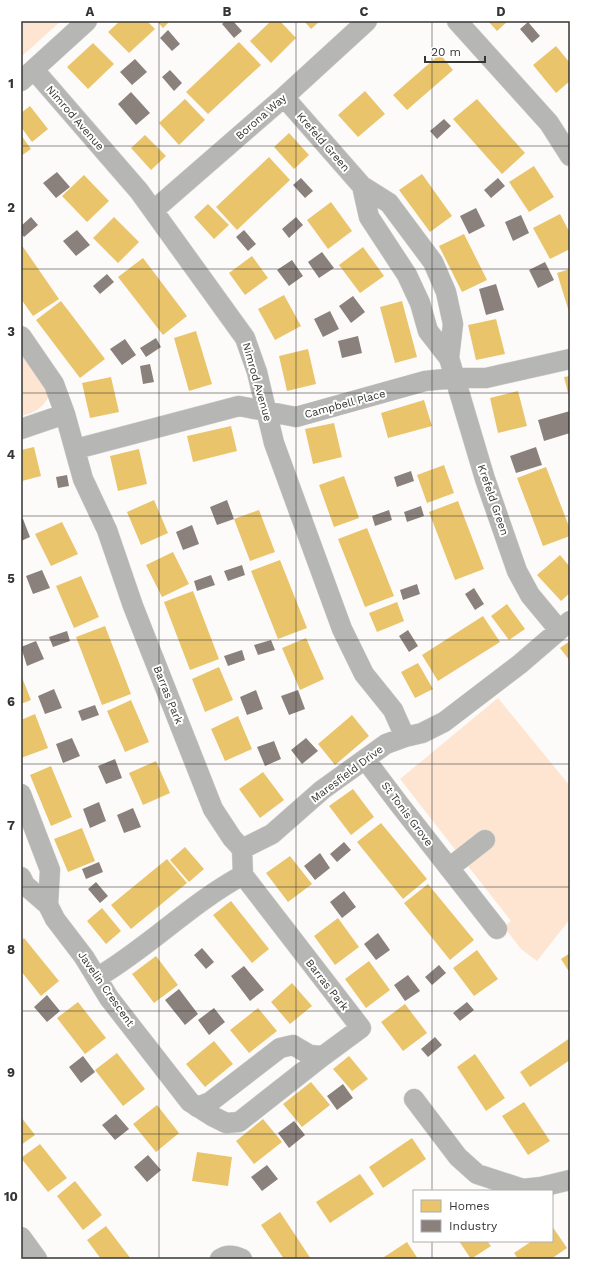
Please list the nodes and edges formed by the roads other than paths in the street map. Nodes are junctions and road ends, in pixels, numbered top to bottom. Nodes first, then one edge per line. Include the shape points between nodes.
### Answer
1 (87, 21) edge
2 (367, 21) edge
3 (457, 21) edge
4 (28, 76) edge
5 (284, 97) junction
6 (570, 156) edge
7 (362, 186) junction
8 (154, 210) junction
9 (21, 336) edge
10 (449, 358) junction
11 (570, 358) edge
12 (455, 378) junction
13 (266, 410) junction
14 (65, 414) junction
15 (21, 429) edge
16 (76, 449) junction
17 (564, 625) edge
18 (405, 736) junction
19 (366, 759) junction
20 (21, 794) edge
21 (485, 840) dead end
22 (242, 848) junction
23 (449, 868) junction
24 (243, 875) junction
25 (21, 877) edge
26 (48, 905) junction
27 (497, 929) dead end
28 (98, 977) junction
29 (361, 1028) joint
30 (323, 1056) junction
31 (414, 1099) dead end
32 (197, 1107) junction
33 (570, 1180) edge
34 (220, 1259) edge
35 (242, 1259) edge

1 - 4 street
2 - 5 street, Borona Way
3 - 6 street via 549,122
4 - 8 street, Nimrod Avenue
5 - 7 street, Krefeld Green
5 - 8 street, Borona Way
7 - 10 street, Krefeld Green via 369,217 407,275 420,303 428,331
7 - 10 street, Krefeld Green via 389,203 433,262 446,292 453,324
8 - 13 street, Nimrod Avenue via 245,338
9 - 14 street, Barras Park via 54,384
10 - 12 street, Krefeld Green
11 - 12 street, Campbell Place via 486,378
12 - 13 street, Campbell Place via 425,381 296,417
12 - 17 street, Krefeld Green via 485,479 517,571 530,594
13 - 16 street, Campbell Place via 239,406
13 - 18 street, Nimrod Avenue via 274,443 342,629 364,674 393,710
14 - 15 street
14 - 16 street, Barras Park
16 - 22 street, Barras Park via 84,479 107,530 133,606 213,808
17 - 18 street, Maresfield Drive via 520,664 444,722 422,733
18 - 19 street, Maresfield Drive via 386,744
19 - 22 street, Maresfield Drive via 322,790 272,834
19 - 23 street, St Tonis Grove
20 - 26 street via 50,870
21 - 23 street
22 - 24 street
23 - 27 street, St Tonis Grove
24 - 28 street via 174,922 121,964
24 - 29 street, Barras Park
25 - 26 street, Javelin Crescent via 25,885
26 - 28 street, Javelin Crescent via 55,919
28 - 32 street, Javelin Crescent via 114,1004 190,1102
29 - 30 street, Javelin Crescent
30 - 32 street via 310,1055 293,1045 280,1048 210,1102
30 - 32 street, Javelin Crescent via 239,1122 226,1123
31 - 33 street via 458,1157 477,1174 523,1189 541,1188
34 - 35 street via 225,1256

